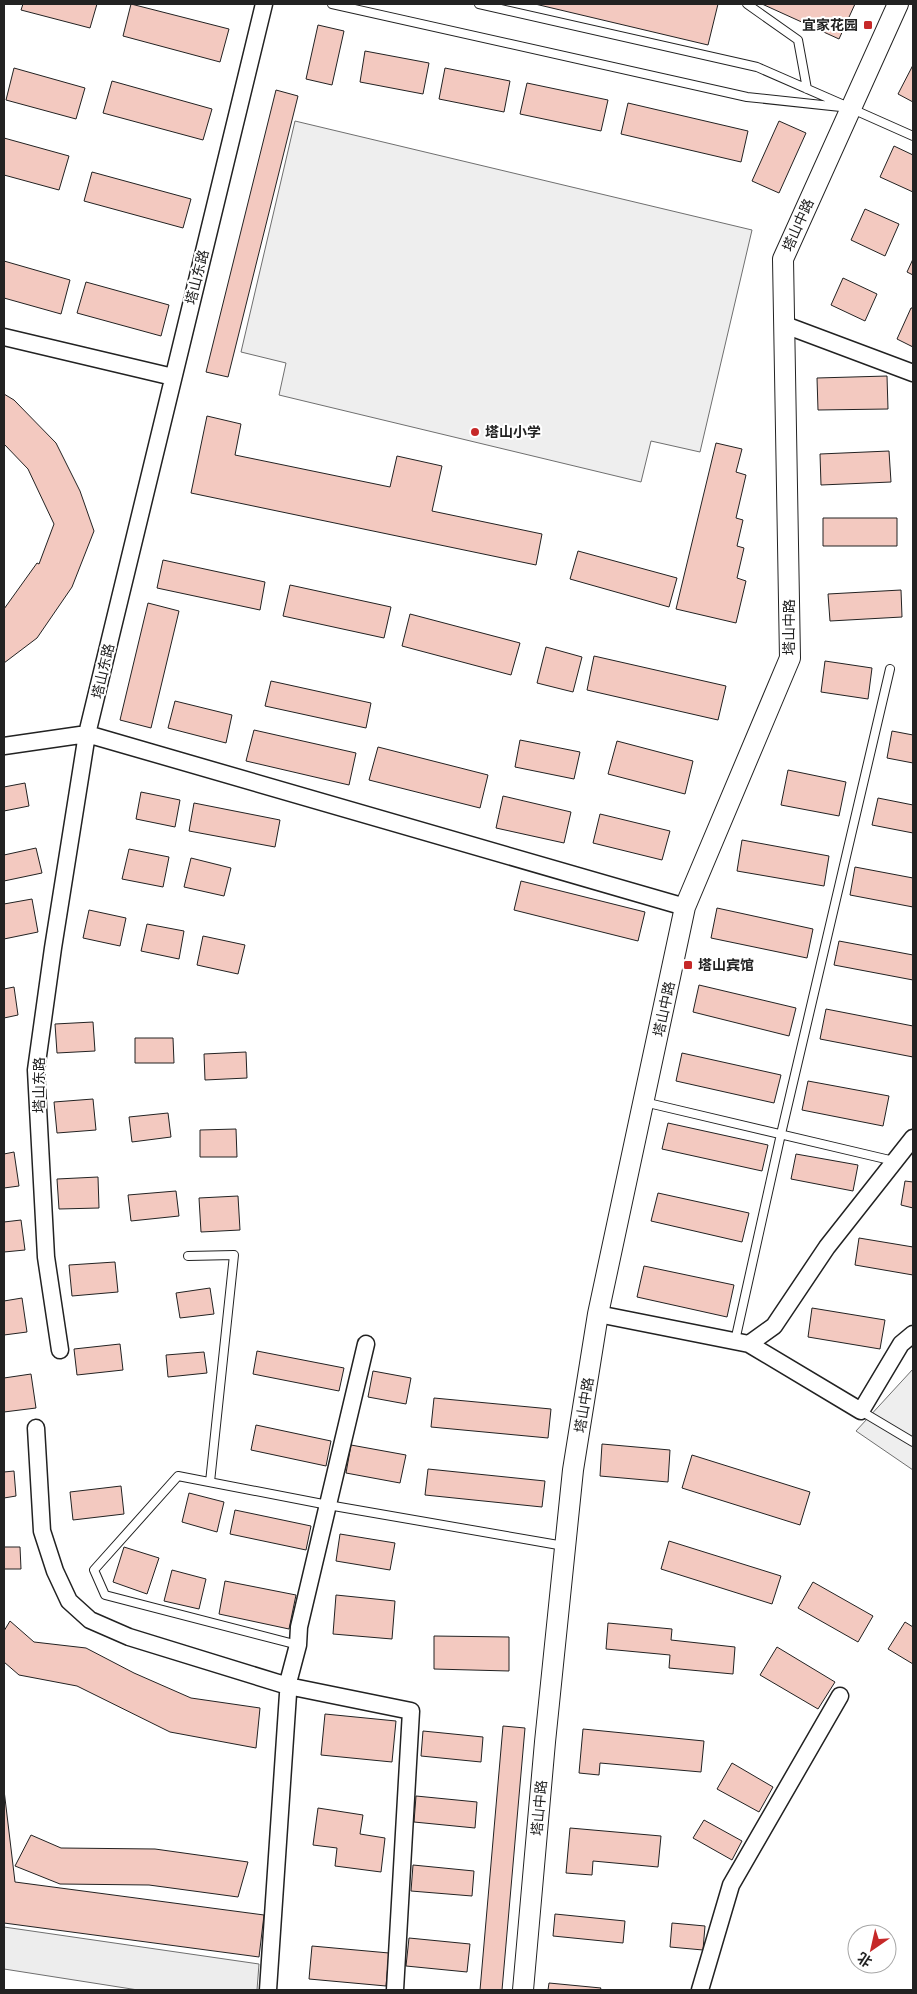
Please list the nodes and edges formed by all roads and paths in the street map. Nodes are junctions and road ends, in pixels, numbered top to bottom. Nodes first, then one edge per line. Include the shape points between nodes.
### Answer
1 (264, 4) edge
2 (332, 4) edge
3 (479, 4) edge
4 (747, 4) edge
5 (753, 4) edge
6 (898, 4) edge
7 (758, 11) junction
8 (807, 89) junction
9 (850, 108) junction
10 (913, 136) edge
11 (785, 325) junction
12 (4, 337) edge
13 (913, 373) edge
14 (173, 377) junction
15 (890, 669) dead end
16 (87, 734) junction
17 (4, 746) edge
18 (686, 907) junction
19 (644, 1102) junction
20 (781, 1134) junction
21 (913, 1138) edge
22 (894, 1161) junction
23 (188, 1256) dead end
24 (598, 1314) junction
25 (913, 1334) edge
26 (742, 1343) junction
27 (366, 1344) dead end
28 (60, 1350) dead end
29 (860, 1411) junction
30 (36, 1428) dead end
31 (913, 1442) edge
32 (210, 1482) junction
33 (328, 1505) junction
34 (566, 1546) junction
35 (298, 1645) junction
36 (288, 1686) junction
37 (840, 1696) dead end
38 (268, 1990) edge
39 (394, 1990) edge
40 (524, 1990) edge
41 (700, 1990) edge

1 - 14 street, 塔山东路
2 - 9 lane via 746,97
3 - 8 lane via 757,67
4 - 7 lane
5 - 7 lane
6 - 9 street, 塔山中路
7 - 8 lane via 798,40
8 - 9 lane
9 - 10 lane
9 - 11 street, 塔山中路 via 784,259
11 - 13 street
11 - 18 street, 塔山中路 via 790,658
12 - 14 street
14 - 16 street, 塔山东路
15 - 20 lane
16 - 17 street
16 - 18 street
16 - 28 street, 塔山东路 via 36,1070 46,1257
18 - 19 street, 塔山中路
19 - 20 lane
19 - 24 street, 塔山中路
20 - 22 lane
20 - 26 lane
21 - 22 street
22 - 26 street via 827,1247 774,1326
23 - 32 lane via 234,1255
24 - 26 street
24 - 34 street, 塔山中路 via 573,1470
25 - 29 street via 901,1344
26 - 29 street
27 - 33 street
29 - 31 lane
30 - 36 street via 42,1531 69,1602 90,1620 129,1637
32 - 33 lane
32 - 35 lane via 178,1476 94,1570 105,1595
33 - 34 lane
33 - 35 street via 298,1626
34 - 40 street, 塔山中路
35 - 36 street
36 - 38 street
36 - 39 street via 411,1711
37 - 41 street via 731,1885

